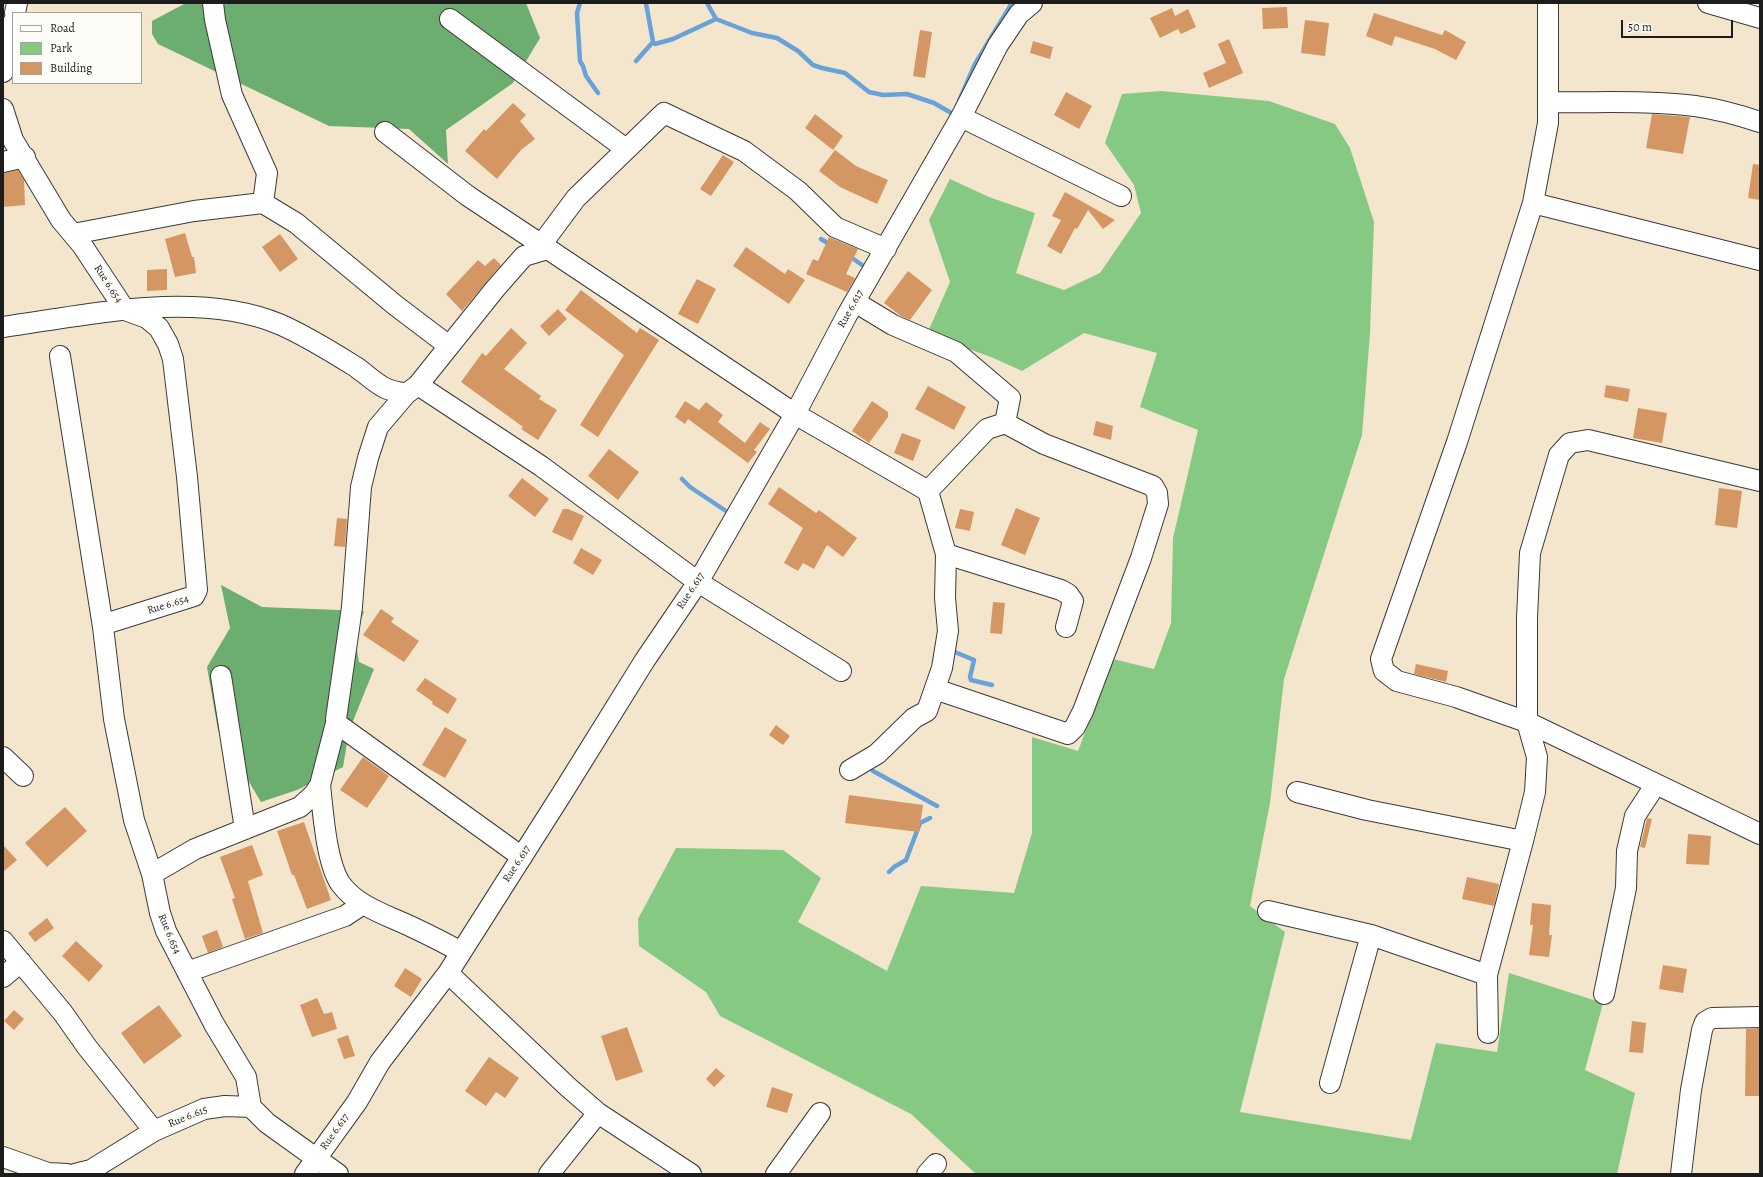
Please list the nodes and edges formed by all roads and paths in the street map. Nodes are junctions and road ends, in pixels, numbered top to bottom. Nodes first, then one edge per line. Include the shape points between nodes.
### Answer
1 (213, 3) edge
2 (1032, 3) edge
3 (1548, 3) edge
4 (1708, 3) edge
5 (1760, 18) edge
6 (450, 19) dead end
7 (12, 27) edge
8 (3, 72) edge
9 (1549, 102) junction
10 (3, 109) edge
11 (961, 117) junction
12 (1760, 122) edge
13 (385, 132) dead end
14 (626, 149) junction
15 (25, 158) junction
16 (3, 162) edge
17 (1121, 196) dead end
18 (263, 203) junction
19 (1534, 203) junction
20 (73, 234) junction
21 (548, 249) junction
22 (886, 249) junction
23 (1760, 260) edge
24 (855, 302) junction
25 (125, 310) junction
26 (3, 327) edge
27 (449, 346) junction
28 (60, 356) dead end
29 (412, 390) junction
30 (795, 414) junction
31 (1005, 422) junction
32 (1760, 480) edge
33 (928, 491) junction
34 (946, 554) junction
35 (698, 582) junction
36 (103, 627) junction
37 (1066, 627) dead end
38 (841, 671) dead end
39 (221, 676) dead end
40 (935, 689) junction
41 (1527, 722) junction
42 (336, 723) junction
43 (3, 757) edge
44 (850, 770) dead end
45 (23, 776) dead end
46 (1656, 784) junction
47 (320, 785) junction
48 (1297, 792) dead end
49 (244, 829) junction
50 (1760, 834) edge
51 (1523, 841) junction
52 (522, 857) junction
53 (152, 874) junction
54 (363, 904) junction
55 (1268, 911) dead end
56 (1371, 935) junction
57 (3, 941) edge
58 (461, 952) junction
59 (21, 962) junction
60 (187, 972) junction
61 (448, 973) junction
62 (1487, 975) junction
63 (3, 976) edge
64 (1604, 994) dead end
65 (1760, 1017) edge
66 (1488, 1033) dead end
67 (1330, 1083) dead end
68 (251, 1107) junction
69 (598, 1113) junction
70 (820, 1114) dead end
71 (154, 1132) junction
72 (317, 1158) junction
73 (5, 1161) edge
74 (67, 1174) edge
75 (75, 1174) edge
76 (305, 1174) edge
77 (338, 1174) edge
78 (549, 1174) edge
79 (691, 1174) edge
80 (776, 1174) edge
81 (1681, 1174) edge

1 - 18 street via 232,95 267,173
2 - 11 street, Rue 6.617 via 1019,14 998,46
3 - 9 street
4 - 5 street
6 - 14 street
7 - 8 street
9 - 12 street via 1676,104 1727,112
9 - 19 street via 1548,123
10 - 15 street, Rue 6.654 via 11,136
11 - 17 street
11 - 22 street, Rue 6.617
13 - 21 street via 468,196
14 - 21 street via 576,198 544,241
14 - 22 street via 664,113 744,151 798,191 835,227
15 - 16 street
15 - 20 street, Rue 6.654 via 61,220
18 - 20 street via 194,211
18 - 27 street via 296,223
19 - 23 street
19 - 41 street via 1457,442 1381,659 1384,671 1397,681 1456,697
20 - 25 street, Rue 6.654
21 - 27 street via 524,256
21 - 30 street
22 - 24 street, Rue 6.617
24 - 30 street, Rue 6.617
24 - 31 street via 893,325 956,352 1010,398
25 - 26 street
25 - 29 street via 201,308 248,315 298,333 356,367 386,389
25 - 36 street, Rue 6.654 via 147,318 159,328 168,344 172,359 187,477 197,590 194,596 105,624
27 - 29 street
28 - 36 street
29 - 35 street via 541,466
29 - 42 street via 378,427 368,458 362,487 352,607
30 - 33 street
30 - 35 street, Rue 6.617
31 - 33 street via 987,429
31 - 40 street via 1044,444 1153,486 1158,504 1141,558 1083,711 1075,728 1068,734
32 - 41 street via 1588,440 1570,444 1559,455 1530,553
33 - 34 street
34 - 37 street via 1068,594 1073,601
34 - 40 street via 945,598 948,631 942,668
35 - 38 street
35 - 52 street, Rue 6.617 via 645,660
36 - 53 street, Rue 6.654 via 114,719 134,820
39 - 49 street
40 - 44 street via 927,711 914,718 877,754
41 - 46 street
41 - 51 street via 1537,757 1535,792
42 - 47 street
42 - 52 street
43 - 45 street
46 - 50 street
46 - 64 street via 1635,816 1627,851 1626,888
47 - 49 street via 300,807
47 - 54 street via 333,867 351,896
48 - 51 street via 1367,810
49 - 53 street via 195,849
51 - 62 street
52 - 58 street, Rue 6.617
53 - 60 street, Rue 6.654 via 166,931
54 - 58 street
54 - 60 street via 345,916
55 - 56 street
56 - 62 street
56 - 67 street
57 - 59 street
58 - 61 street, Rue 6.617
59 - 63 street
59 - 71 street
60 - 68 street, Rue 6.654 via 246,1077
61 - 69 street
61 - 72 street, Rue 6.617 via 380,1062 357,1102
62 - 66 street
65 - 81 street via 1712,1018 1705,1022 1692,1083
68 - 71 street, Rue 6.615 via 225,1106 204,1109
68 - 72 street via 267,1124
69 - 78 street
69 - 79 street
70 - 80 street
71 - 75 street, Rue 6.615 via 91,1170
72 - 76 street, Rue 6.617
72 - 77 street
73 - 74 street via 48,1173

